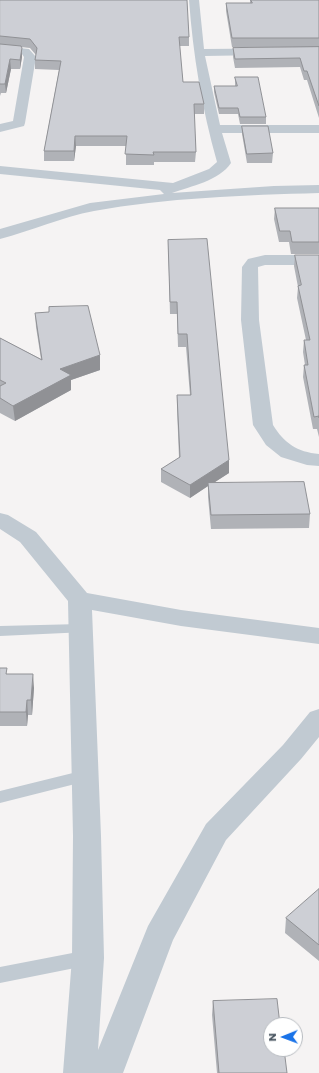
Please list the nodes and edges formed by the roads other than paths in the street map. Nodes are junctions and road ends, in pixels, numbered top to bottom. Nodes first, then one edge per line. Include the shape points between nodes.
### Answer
1 (194, 0) edge
2 (0, 49) edge
3 (319, 51) edge
4 (198, 53) junction
5 (0, 128) edge
6 (214, 129) junction
7 (319, 129) edge
8 (0, 170) edge
9 (173, 188) junction
10 (319, 189) edge
11 (137, 200) junction
12 (0, 234) edge
13 (319, 260) edge
14 (319, 460) edge
15 (0, 520) edge
16 (80, 600) junction
17 (81, 629) junction
18 (0, 631) edge
19 (319, 636) edge
20 (319, 719) edge
21 (85, 776) junction
22 (0, 797) edge
23 (88, 958) junction
24 (0, 975) edge
25 (80, 1073) edge
26 (106, 1073) edge

1 - 4 street
2 - 5 street via 25,51 30,57 19,123
3 - 4 street
4 - 6 street
6 - 7 street
6 - 9 street via 224,163 214,172
8 - 9 street
9 - 11 street
10 - 11 street
11 - 12 street via 90,207
13 - 14 street via 254,262 250,267 250,320 263,425 273,441 288,453
15 - 16 street via 28,537
16 - 17 street
16 - 19 street via 189,619
17 - 18 lane
17 - 21 street
20 - 26 street via 292,752 216,832 159,936
21 - 22 lane
21 - 23 street
23 - 24 lane
23 - 25 street

